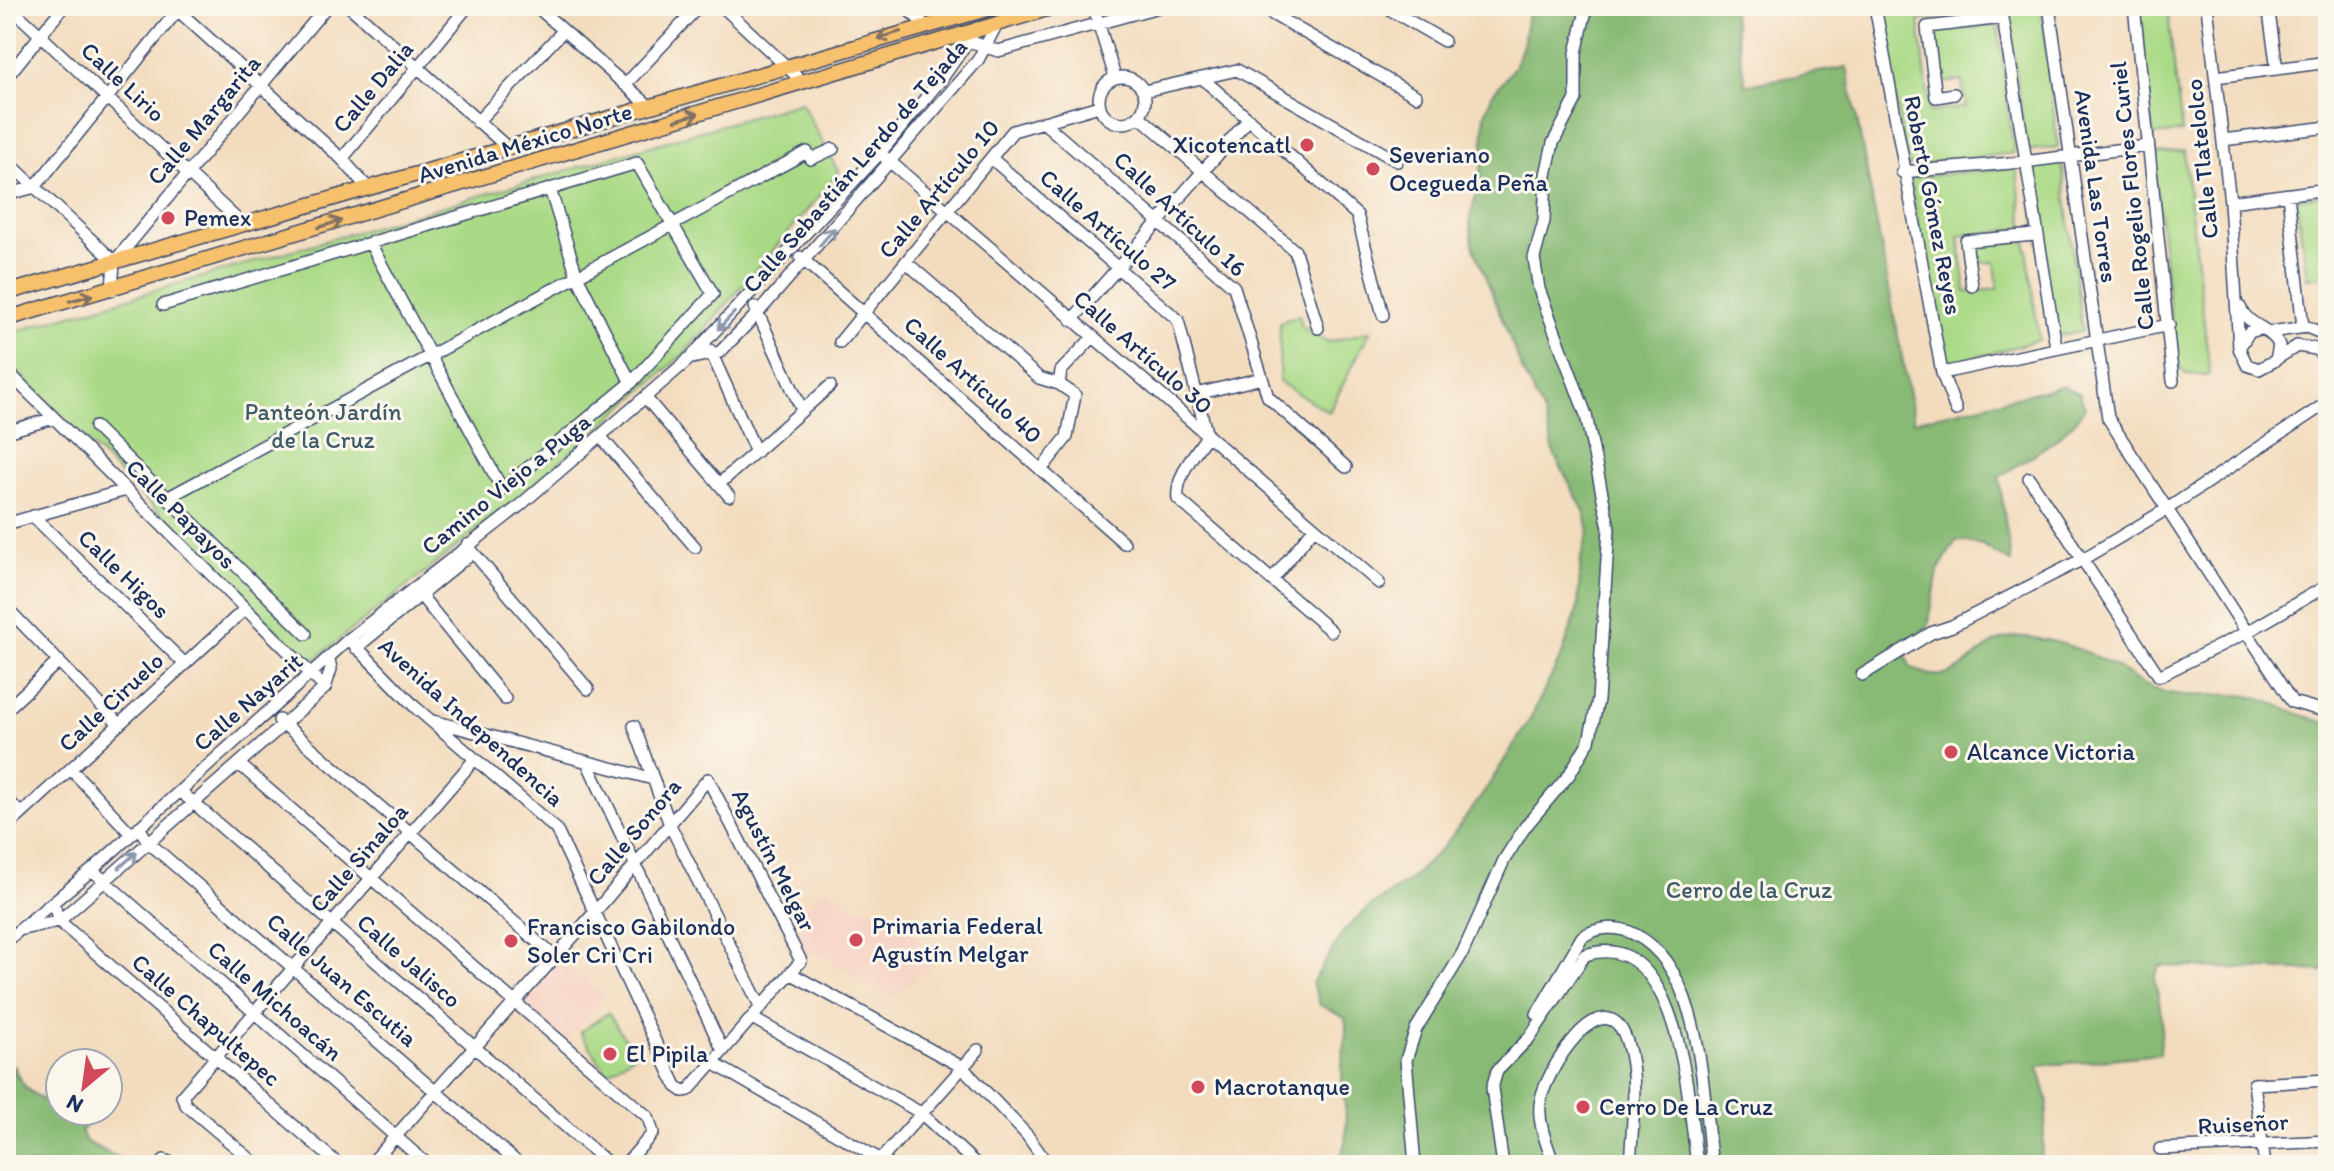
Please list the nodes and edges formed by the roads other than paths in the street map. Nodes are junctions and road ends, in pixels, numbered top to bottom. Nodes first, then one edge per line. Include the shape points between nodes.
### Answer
1 (9, 6) edge
2 (64, 6) edge
3 (327, 6) edge
4 (349, 6) edge
5 (468, 6) edge
6 (699, 6) edge
7 (722, 6) edge
8 (904, 6) edge
9 (994, 6) edge
10 (1007, 6) edge
11 (1057, 6) edge
12 (1093, 6) edge
13 (1162, 6) edge
14 (1258, 6) edge
15 (1384, 6) edge
16 (1587, 6) edge
17 (1875, 6) edge
18 (2049, 6) edge
19 (2134, 6) edge
20 (2207, 6) edge
21 (2272, 6) edge
22 (177, 7) edge
23 (541, 8) edge
24 (2002, 12) edge
25 (1099, 23) junction
26 (924, 24) junction
27 (997, 24) junction
28 (563, 31) junction
29 (973, 34) junction
30 (40, 35) junction
31 (1444, 41) dead end
32 (985, 47) junction
33 (2328, 62) edge
34 (784, 65) junction
35 (417, 68) junction
36 (2277, 69) junction
37 (1115, 77) junction
38 (2216, 77) junction
39 (6, 78) edge
40 (1202, 78) junction
41 (803, 82) junction
42 (625, 85) junction
43 (261, 86) junction
44 (1144, 91) junction
45 (1954, 94) dead end
46 (1416, 96) dead end
47 (107, 97) junction
48 (648, 105) junction
49 (1099, 106) junction
50 (1139, 116) junction
51 (1249, 119) junction
52 (477, 122) junction
53 (1043, 122) junction
54 (2328, 127) edge
55 (2223, 140) junction
56 (2147, 146) junction
57 (507, 147) junction
58 (833, 149) dead end
59 (880, 153) junction
60 (2068, 156) junction
61 (991, 158) junction
62 (342, 159) junction
63 (6, 160) edge
64 (1397, 161) dead end
65 (891, 162) junction
66 (2024, 162) junction
67 (1203, 171) junction
68 (1902, 172) junction
69 (189, 173) junction
70 (35, 187) junction
71 (367, 187) junction
72 (550, 189) junction
73 (2328, 189) edge
74 (6, 195) edge
75 (2288, 195) junction
76 (2230, 202) junction
77 (947, 212) junction
78 (1159, 221) junction
79 (242, 224) junction
80 (673, 224) junction
81 (2035, 235) junction
82 (370, 243) junction
83 (792, 250) junction
84 (114, 261) junction
85 (805, 262) junction
86 (906, 262) junction
87 (1118, 268) junction
88 (577, 276) junction
89 (1972, 286) dead end
90 (112, 290) junction
91 (6, 293) edge
92 (750, 296) junction
93 (163, 305) dead end
94 (2239, 307) junction
95 (758, 313) junction
96 (864, 313) junction
97 (1383, 315) dead end
98 (6, 319) edge
99 (1072, 320) junction
100 (2328, 321) edge
101 (2169, 325) junction
102 (2303, 327) junction
103 (1318, 328) dead end
104 (2265, 331) junction
105 (2322, 333) edge
106 (1093, 337) junction
107 (2096, 338) junction
108 (706, 341) junction
109 (840, 342) dead end
110 (2056, 347) junction
111 (2239, 348) junction
112 (712, 354) junction
113 (430, 355) junction
114 (688, 360) junction
115 (2276, 360) junction
116 (2328, 361) edge
117 (6, 370) edge
118 (1942, 373) junction
119 (1262, 378) junction
120 (2173, 381) dead end
121 (631, 383) junction
122 (1059, 384) junction
123 (830, 386) dead end
124 (1197, 394) junction
125 (645, 397) junction
126 (2328, 402) edge
127 (802, 410) junction
128 (1956, 410) dead end
129 (54, 418) junction
130 (95, 427) dead end
131 (6, 432) edge
132 (1207, 436) junction
133 (601, 437) junction
134 (756, 452) junction
135 (1346, 467) dead end
136 (1041, 470) junction
137 (2029, 478) dead end
138 (719, 484) junction
139 (126, 490) junction
140 (729, 496) dead end
141 (167, 498) junction
142 (2167, 509) junction
143 (33, 516) junction
144 (6, 524) edge
145 (1314, 528) junction
146 (1124, 543) dead end
147 (695, 547) dead end
148 (470, 549) junction
149 (2083, 559) junction
150 (1272, 580) junction
151 (1379, 583) dead end
152 (2328, 585) edge
153 (416, 590) junction
154 (6, 607) edge
155 (245, 609) junction
156 (1331, 631) dead end
157 (2249, 631) junction
158 (306, 634) dead end
159 (352, 643) junction
160 (329, 659) junction
161 (59, 661) junction
162 (185, 664) junction
163 (1862, 675) dead end
164 (312, 676) junction
165 (325, 688) junction
166 (588, 689) dead end
167 (505, 699) dead end
168 (6, 710) edge
169 (270, 712) junction
170 (2328, 712) edge
171 (430, 720) junction
172 (119, 724) junction
173 (284, 724) junction
174 (634, 726) dead end
175 (475, 759) junction
176 (587, 762) junction
177 (239, 764) junction
178 (71, 769) junction
179 (653, 779) junction
180 (708, 779) joint
181 (180, 791) junction
182 (6, 798) edge
183 (194, 803) junction
184 (21, 814) junction
185 (670, 825) junction
186 (6, 828) edge
187 (135, 830) junction
188 (410, 833) junction
189 (148, 842) junction
190 (634, 867) junction
191 (92, 870) junction
192 (371, 878) junction
193 (104, 881) junction
194 (53, 902) junction
195 (595, 912) junction
196 (59, 921) junction
197 (332, 923) junction
198 (19, 931) junction
199 (6, 941) edge
200 (555, 957) junction
201 (294, 967) junction
202 (790, 973) junction
203 (514, 1003) junction
204 (761, 1008) junction
205 (254, 1013) junction
206 (752, 1018) junction
207 (1532, 1032) junction
208 (475, 1047) junction
209 (978, 1050) dead end
210 (723, 1051) junction
211 (215, 1057) junction
212 (713, 1063) junction
213 (962, 1067) junction
214 (2328, 1080) edge
215 (436, 1091) junction
216 (921, 1113) junction
217 (396, 1137) junction
218 (2328, 1141) edge
219 (2262, 1145) junction
220 (2160, 1149) dead end
221 (164, 1160) dead end
222 (883, 1162) edge
223 (176, 1165) edge
224 (257, 1165) edge
225 (339, 1165) edge
226 (370, 1165) edge
227 (428, 1165) edge
228 (520, 1165) edge
229 (610, 1165) edge
230 (625, 1165) edge
231 (977, 1165) edge
232 (1048, 1165) edge
233 (1415, 1165) edge
234 (1503, 1165) edge
235 (1554, 1165) edge
236 (1630, 1165) edge
237 (1697, 1165) edge
238 (1712, 1165) edge
239 (2265, 1165) edge

1 - 30 street, Calle Lirio
2 - 30 street
3 - 43 street, Calle Margarita
4 - 35 street
5 - 35 street, Calle Dalia
6 - 42 street
7 - 34 street
8 - 26 street
9 - 26 main road, Avenida México Norte
9 - 29 main road, Calle Sebastián Lerdo de Tejada
10 - 27 main road, Calle Sebastián Lerdo de Tejada
11 - 27 main road, Avenida México Norte
12 - 25 street
13 - 25 street, Calle Sebastián Lerdo de Tejada
14 - 46 street
15 - 31 street
16 - 233 street via 1576,53 1576,99 1553,143 1534,258 1539,289 1586,415 1609,528 1598,700 1589,741 1511,849 1462,954 1416,1029 1406,1060
17 - 68 street, Roberto Gómez Reyes
18 - 60 street, Avenida Las Torres
19 - 56 street, Calle Rogelio Flores Curiel
20 - 38 street, Calle Tlatelolco
21 - 36 street
22 - 43 street
22 - 47 street
23 - 28 street
24 - 45 street via 1927,27 1936,97
24 - 66 street
25 - 32 street, Calle Sebastián Lerdo de Tejada via 998,51
25 - 37 street
26 -> 34 main road, Avenida México Norte
27 - 29 main road, Avenida México Norte
27 - 32 street, Calle Sebastián Lerdo de Tejada
28 - 42 street
28 - 52 street
29 - 32 street, Calle Sebastián Lerdo de Tejada
29 - 41 main road, Avenida México Norte
29 - 59 street, Calle Sebastián Lerdo de Tejada
30 - 39 street
30 - 47 street, Calle Lirio
32 - 65 street, Calle Sebastián Lerdo de Tejada
33 - 36 street
34 - 41 street
34 - 48 main road, Avenida México Norte
35 - 52 street
35 - 62 street, Calle Dalia
36 - 38 street
37 - 44 street via 1132,78
37 - 49 street via 1103,85
38 - 55 street, Calle Tlatelolco
40 - 44 street
40 - 51 street
40 - 64 street via 1237,70
90 -> 41 main road, Avenida México Norte
42 - 48 street
43 - 62 street
43 - 69 street, Calle Margarita
44 - 50 street
47 - 69 street, Calle Lirio
47 - 70 street
48 - 57 main road, Avenida México Norte
49 - 50 street via 1116,123
49 - 53 street, Calle Artículo 10
50 - 67 street
51 - 67 street
51 - 97 street via 1357,215
52 - 57 street
53 - 61 street, Calle Artículo 10 via 1013,131
53 - 78 street, Calle Artículo 16
54 - 55 street
55 - 76 street, Calle Tlatelolco
56 - 60 street
56 - 101 street, Calle Rogelio Flores Curiel
57 - 71 main road, Avenida México Norte
58 - 80 street via 811,159 807,152
59 - 65 street, Calle Artículo 30
59 - 83 street, Calle Sebastián Lerdo de Tejada
60 - 66 street
60 - 107 street, Avenida Las Torres
61 - 77 street, Calle Artículo 10
61 - 87 street, Calle Artículo 27
62 - 71 street
63 - 70 street
65 - 77 street, Calle Artículo 30
85 -> 65 street, Calle Sebastián Lerdo de Tejada
66 - 68 street
66 - 81 street
67 - 78 street
67 - 103 street via 1295,251
68 - 118 street, Roberto Gómez Reyes
69 - 79 street, Calle Lirio
69 - 84 street, Calle Margarita
70 - 74 street
70 - 84 street
71 - 79 main road, Avenida México Norte
72 - 80 street via 637,163
72 - 82 street
72 - 88 street
73 - 75 street
75 - 76 street
75 - 102 street
76 - 94 street, Calle Tlatelolco
77 - 86 street, Calle Artículo 10
77 - 99 street, Calle Artículo 30
78 - 87 street
78 - 119 street, Calle Artículo 16 via 1234,287
79 - 84 main road, Avenida México Norte
80 - 88 street
80 - 121 street via 713,294
81 - 89 street via 1966,241
81 - 110 street
82 - 93 street
82 - 113 street
83 - 85 street, Calle Artículo 40
83 - 92 street, Calle Sebastián Lerdo de Tejada
84 - 90 street
84 - 91 main road, Avenida México Norte
85 - 95 street, Calle Sebastián Lerdo de Tejada
85 - 96 street, Calle Artículo 40
86 - 96 street, Calle Artículo 10
86 - 122 street via 1039,378
87 - 99 street
87 - 124 street, Calle Artículo 27 via 1178,320
88 - 113 street
88 - 121 street
98 -> 90 main road, Avenida México Norte
92 - 95 street, Calle Sebastián Lerdo de Tejada
92 -> 108 street, Calle Sebastián Lerdo de Tejada
94 - 104 street via 2247,321
94 - 111 street, Calle Tlatelolco
95 - 112 street, Calle Sebastián Lerdo de Tejada
95 - 127 street, Calle Sebastián Lerdo de Tejada
96 - 109 street, Calle Artículo 10
96 - 136 street, Calle Artículo 40
99 - 106 street, Calle Artículo 30
100 - 105 street
101 - 107 street
101 - 120 street, Calle Rogelio Flores Curiel
102 - 104 street
102 - 105 street
104 - 111 street via 2244,336
104 - 115 street via 2279,345
106 - 122 street via 1061,371
106 - 132 street, Calle Artículo 30
107 - 110 street
107 - 142 street, Avenida Las Torres via 2108,418
108 - 112 street
108 - 114 street, Calle Sebastián Lerdo de Tejada
110 - 118 street
111 - 115 street via 2253,368 2266,368
112 - 114 street, Calle Sebastián Lerdo de Tejada
112 - 134 street
113 - 121 street via 502,489
113 - 141 street
114 - 125 street, Camino Viejo a Puga
115 - 116 street via 2297,346 2316,349
117 - 129 street, Calle Papayos
118 - 128 street, Roberto Gómez Reyes
119 - 124 street
119 - 135 street, Calle Artículo 16 via 1268,397
122 - 136 street via 1075,395 1067,437
123 - 127 street
124 - 132 street, Calle Artículo 27
125 - 133 street, Camino Viejo a Puga
125 - 138 street
126 - 142 street
127 - 134 street
129 - 131 street
129 - 139 street, Calle Papayos
130 - 141 street
132 - 145 street, Calle Artículo 30
132 - 150 street via 1191,459 1178,499
133 - 147 street
133 - 148 street, Camino Viejo a Puga
134 - 138 street
136 - 146 street, Calle Artículo 40
137 - 149 street
138 - 140 street
139 - 143 street
139 - 155 street, Calle Papayos
141 - 158 street
142 - 149 street
142 - 157 street, Avenida Las Torres
143 - 144 street
143 - 162 street, Calle Higos
145 - 150 street
145 - 151 street, Calle Artículo 30
148 - 153 street, Camino Viejo a Puga
148 - 166 street
149 - 157 street via 2159,676
149 - 163 street via 1931,633
150 - 156 street
152 - 157 street
153 - 159 street, Camino Viejo a Puga
153 - 167 street
154 - 161 street
155 - 162 street, Calle Ciruelo
155 - 164 street, Calle Papayos
157 - 170 street, Avenida Las Torres via 2292,702
159 - 160 street, Camino Viejo a Puga
159 - 171 street, Avenida Independencia
160 - 164 street, Calle Nayarit
160 - 165 street, Calle Nayarit
161 - 168 street
161 - 172 street
162 - 172 street, Calle Ciruelo
164 - 165 street, Calle Papayos
164 - 169 street, Calle Nayarit
165 - 173 street, Calle Nayarit
169 - 173 street
169 - 181 street, Calle Nayarit
171 - 175 street, Avenida Independencia
171 - 176 street
172 - 178 street, Calle Ciruelo
173 - 177 street, Calle Nayarit
173 - 188 street
174 - 179 street
175 - 188 street, Calle Sinaloa
175 - 195 street, Avenida Independencia via 556,829
176 - 179 street
176 - 190 street
177 - 183 street, Calle Nayarit
177 - 192 street
178 - 184 street, Calle Ciruelo
178 - 187 street, Calle Juan Escutia
179 - 185 street
180 - 185 street, Calle Sonora
180 - 202 street, Agustín Melgar via 801,961
181 - 183 street, Calle Jalisco
181 - 187 street, Calle Nayarit
182 - 184 street
183 - 189 street, Calle Nayarit
183 - 197 street, Calle Jalisco
184 - 186 street, Calle Ciruelo
185 - 190 street, Calle Sonora
185 - 204 street
187 - 189 street, Calle Juan Escutia
187 - 191 street, Calle Nayarit
188 - 192 street, Calle Sinaloa
188 - 200 street
193 -> 189 street, Calle Nayarit
189 - 201 street, Calle Juan Escutia
190 - 195 street, Calle Sonora
190 - 210 street
191 - 193 street, Calle Michoacán
191 - 194 street, Calle Nayarit
192 - 197 street, Calle Sinaloa
192 - 203 street
193 - 196 street, Calle Nayarit
193 - 205 street, Calle Michoacán
194 - 196 street
194 - 198 street, Calle Nayarit
195 - 200 street, Calle Sonora
195 - 212 street, Avenida Independencia via 676,1086 689,1090
196 - 198 street, Calle Nayarit
196 - 211 street, Calle Chapultepec
197 - 201 street, Calle Sinaloa
197 - 208 street, Calle Jalisco
198 - 199 street, Calle Nayarit
200 - 203 street, Calle Sonora
201 - 205 street, Calle Sinaloa
201 - 215 street, Calle Juan Escutia
202 - 204 street
202 - 213 street
203 - 208 street, Calle Sonora
203 - 230 street via 648,1117 653,1133
204 - 206 street
205 - 211 street, Calle Sinaloa
205 - 217 street, Calle Michoacán
206 - 210 street
206 - 216 street
207 - 234 street via 1497,1071 1492,1088
207 - 237 street via 1585,955 1606,952 1642,969 1674,1018
207 - 238 street via 1530,1024 1582,937 1594,929 1630,931 1657,949 1675,973 1695,1036
208 - 215 street, Calle Sonora
208 - 229 street, Calle Jalisco
209 - 213 street
210 - 212 street
211 - 224 street, Calle Sinaloa via 182,1096
211 - 225 street, Calle Chapultepec
212 - 222 street
213 - 216 street
213 - 232 street via 1027,1135
214 - 219 street via 2254,1084
215 - 217 street, Calle Sonora
215 - 228 street, Calle Juan Escutia
216 - 222 street
216 - 231 street
217 - 226 street, Calle Sonora
217 - 227 street, Calle Michoacán
218 - 219 street, Ruiseñor
219 - 220 street, Ruiseñor
219 - 239 street
221 - 223 street
235 - 236 street via 1542,1128 1542,1091 1580,1030 1603,1018 1621,1029 1627,1042 1632,1079

